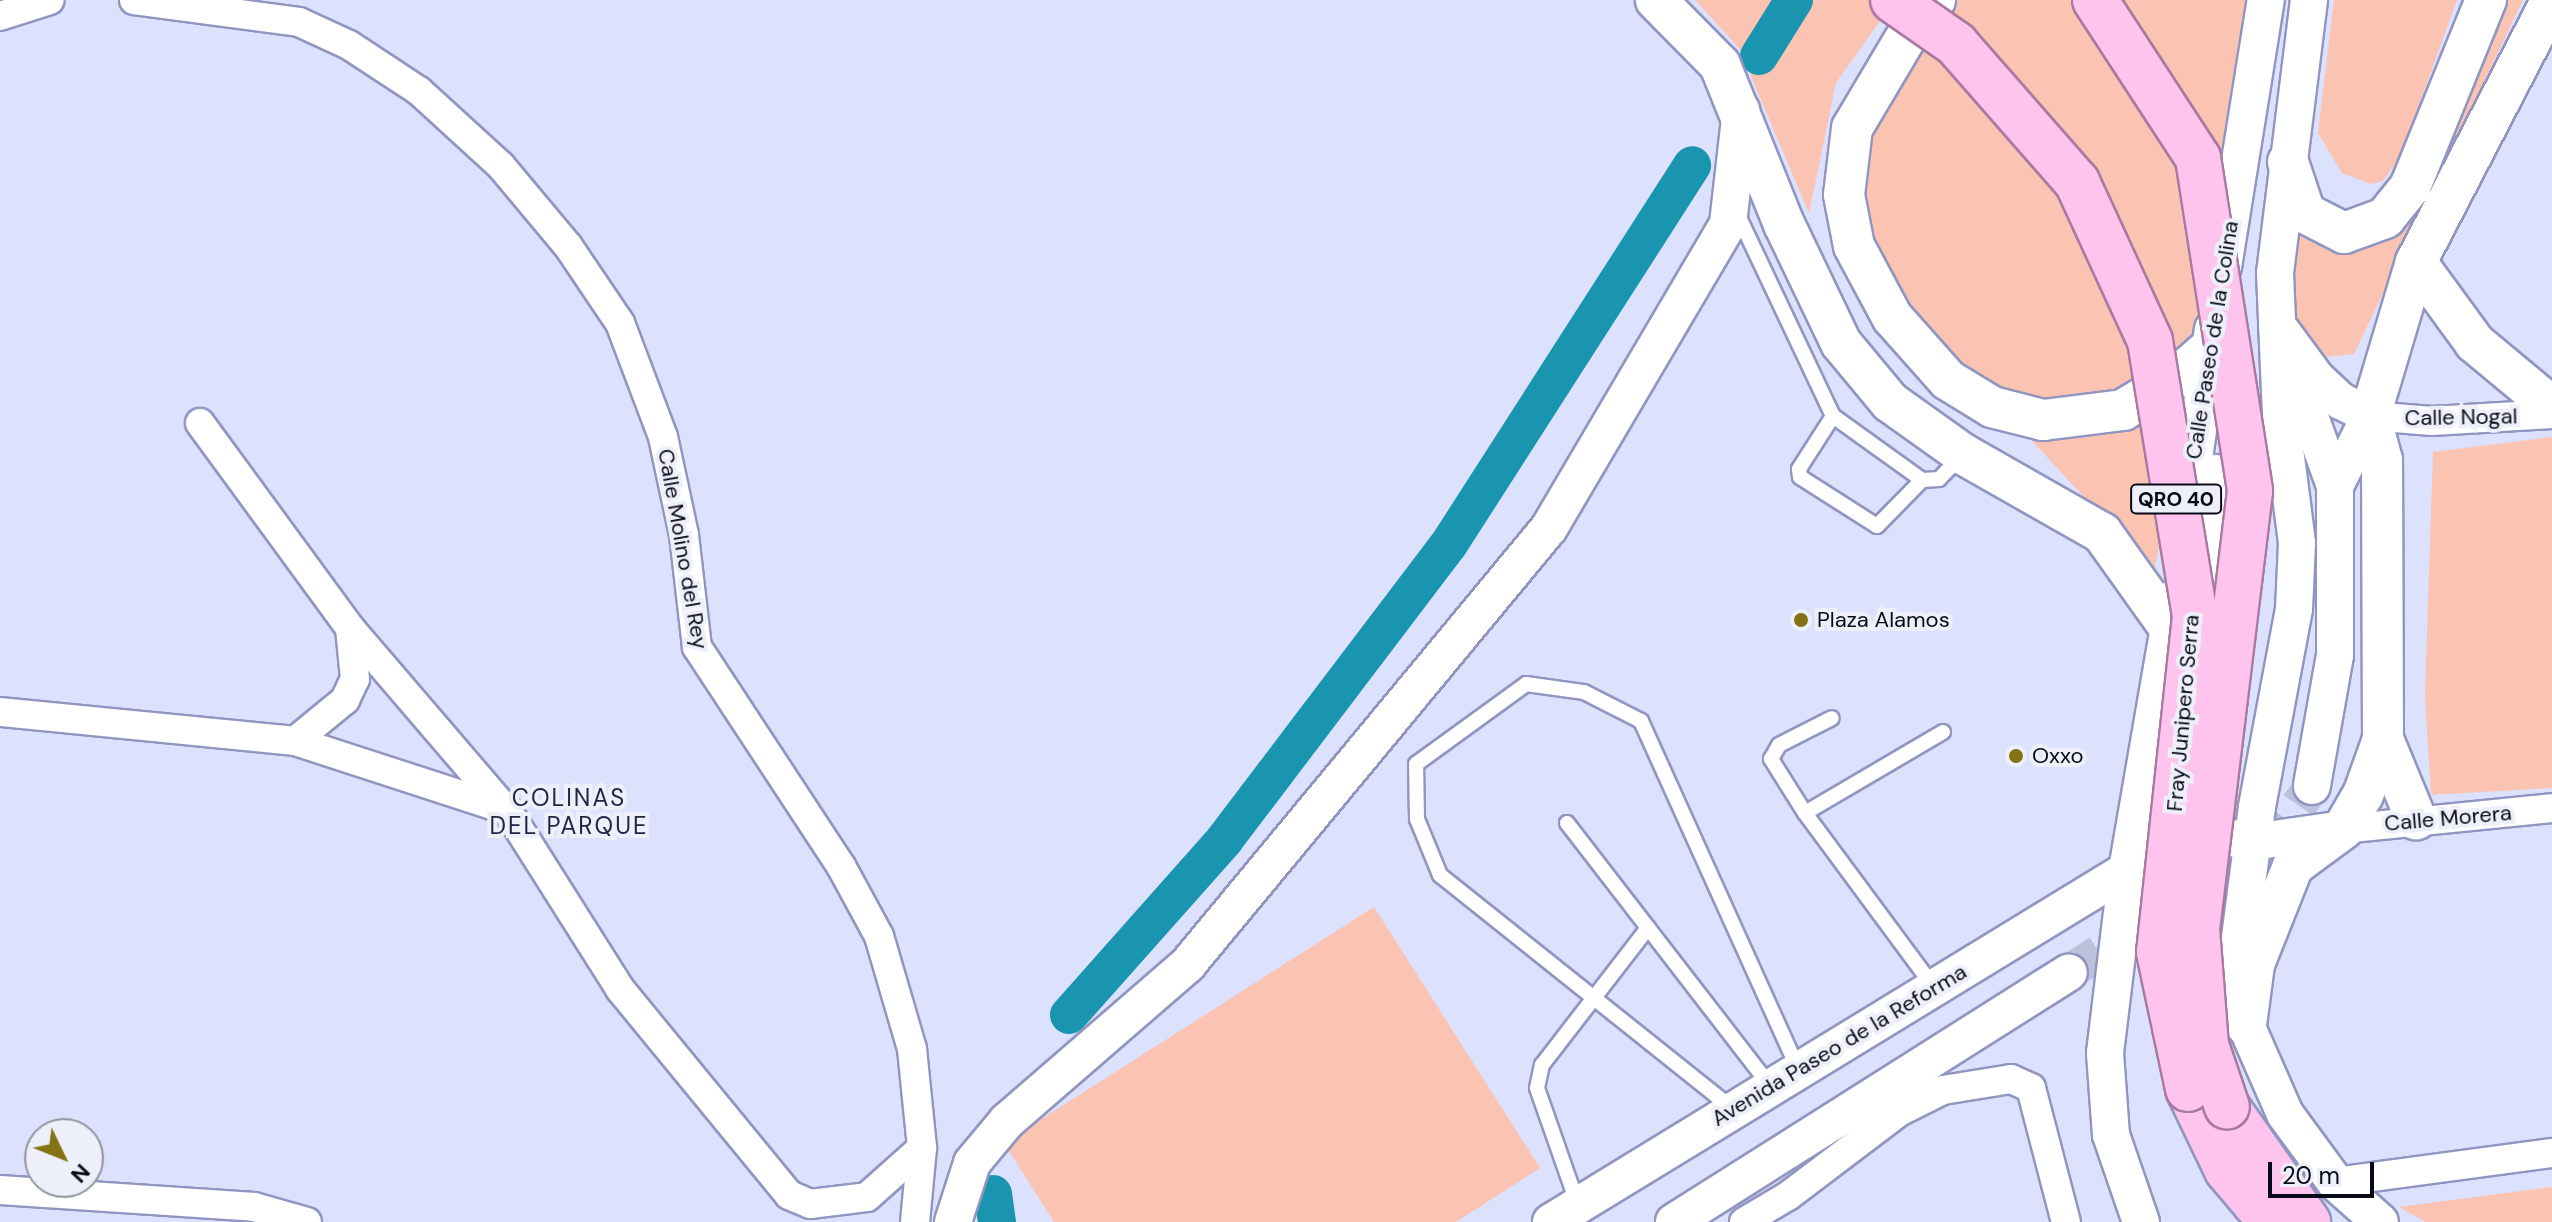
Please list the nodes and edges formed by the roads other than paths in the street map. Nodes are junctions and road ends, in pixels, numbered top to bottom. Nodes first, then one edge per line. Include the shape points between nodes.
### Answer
1 (50, 0) edge
2 (134, 0) edge
3 (1656, 0) edge
4 (1893, 0) edge
5 (1935, 0) edge
6 (2095, 0) edge
7 (2266, 0) edge
8 (2309, 0) edge
9 (2486, 0) edge
10 (2552, 0) edge
11 (0, 16) edge
12 (1741, 109) junction
13 (2288, 162) junction
14 (1731, 200) junction
15 (2416, 262) junction
16 (2277, 325) junction
17 (2209, 349) junction
18 (2552, 407) edge
19 (2552, 414) edge
20 (1833, 416) junction
21 (2370, 416) junction
22 (200, 423) dead end
23 (1963, 454) junction
24 (1922, 480) junction
25 (2335, 486) junction
26 (2169, 627) junction
27 (350, 628) junction
28 (0, 712) edge
29 (1832, 718) dead end
30 (1943, 732) dead end
31 (2383, 739) junction
32 (295, 741) junction
33 (2312, 786) tunnel mouth
34 (2552, 808) edge
35 (507, 810) junction
36 (1805, 813) junction
37 (2416, 819) junction
38 (1567, 823) dead end
39 (2343, 829) junction
40 (2253, 842) junction
41 (2127, 870) junction
42 (1648, 928) junction
43 (2069, 972) tunnel mouth
44 (1934, 986) junction
45 (1592, 996) junction
46 (2246, 1025) junction
47 (2105, 1053) junction
48 (1784, 1077) junction
49 (1733, 1109) junction
50 (922, 1148) junction
51 (2552, 1153) edge
52 (2335, 1182) junction
53 (0, 1190) edge
54 (1565, 1214) edge
55 (307, 1222) edge
56 (915, 1222) edge
57 (953, 1222) edge
58 (1674, 1222) edge
59 (1744, 1222) edge
60 (2066, 1222) edge
61 (2141, 1222) edge
62 (2271, 1222) edge
63 (2308, 1222) edge
64 (2380, 1222) edge

1 - 11 street
2 - 50 street, Calle Molino del Rey via 299,22 349,45 419,91 501,166 568,246 620,323 663,437 684,535 697,647 841,866 879,936 912,1049
3 - 12 main road via 1720,65
4 - 62 highway, Fray Junipero Serra / QRO 40, bridge via 1956,44 2077,182 2150,341 2195,616 2159,952 2188,1089 2227,1170
5 - 17 main road via 1918,17 1852,128 1844,195 1854,246 1892,317 1948,380 1992,407 2043,420 2123,410 2176,378
6 - 63 highway, Fray Junipero Serra / QRO 40, bridge via 2198,158 2250,491 2197,929 2206,1045 2227,1107
7 - 17 street, Calle Paseo de la Colina
8 - 13 street
9 - 13 main road via 2410,187 2385,218 2344,233 2305,213
10 - 15 main road
12 - 14 street
12 - 23 main road via 1784,224 1841,343 1890,402
13 - 16 street via 2275,273
14 - 20 lane
14 - 57 street via 1728,224 1549,528 1188,964 1007,1121 972,1163
15 - 18 main road via 2475,343
15 - 21 main road
16 - 21 street via 2317,379 2341,401
16 - 25 street
16 - 40 street via 2281,418 2297,543 2294,609
17 - 26 street, Calle Paseo de la Colina
17 - 40 street via 2219,436 2175,795 2177,818 2191,831
19 - 21 street, Calle Nogal via 2432,421
20 - 24 lane
20 - 24 lane via 1799,469 1800,477 1877,526
21 - 25 street
21 - 31 main road via 2382,460
22 - 27 street
23 - 24 lane via 1939,479
23 - 26 main road via 2102,533
25 - 33 street via 2335,655
26 - 41 street, Calle Paseo de la Colina
27 - 32 street via 355,679 345,700
27 - 35 street
28 - 32 street
29 - 36 lane via 1779,745 1771,759
30 - 36 lane
31 - 37 main road
31 - 39 main road via 2363,795
32 - 35 street
34 - 37 street, Calle Morera
35 - 50 street via 620,989 789,1195 810,1204 867,1197
36 - 44 lane
37 - 39 street, Calle Morera
38 - 42 lane
39 - 40 street
39 - 46 main road via 2293,866 2254,964
40 - 46 street via 2239,946
41 - 44 street, Avenida Paseo de la Reforma
41 - 46 street via 2181,872 2208,898
41 - 47 street, Calle Paseo de la Colina
42 - 45 lane
42 - 48 lane
43 - 58 street
44 - 48 street, Avenida Paseo de la Reforma
45 - 48 lane via 1440,875 1417,819 1416,764 1526,684 1584,692 1641,721
45 - 49 lane
45 - 54 lane via 1542,1065 1537,1088
46 - 47 street via 2192,956 2158,959 2125,983
46 - 52 street via 2285,1114
47 - 61 street via 2111,1135
48 - 49 street, Avenida Paseo de la Reforma
49 - 54 street, Avenida Paseo de la Reforma
50 - 56 street, Calle Molino del Rey
51 - 52 street
52 - 64 street
53 - 55 street via 254,1207
59 - 60 street via 1788,1196 1899,1112 1943,1090 2011,1079 2031,1088

